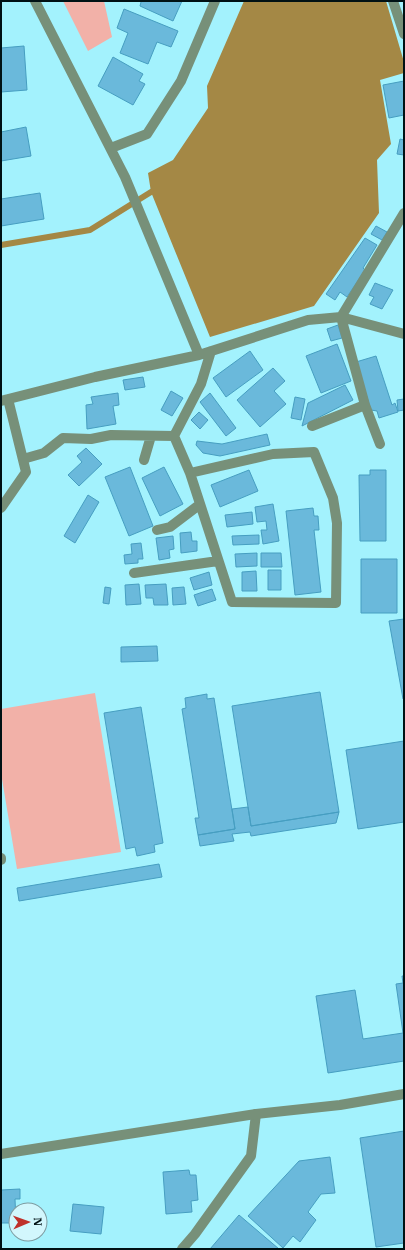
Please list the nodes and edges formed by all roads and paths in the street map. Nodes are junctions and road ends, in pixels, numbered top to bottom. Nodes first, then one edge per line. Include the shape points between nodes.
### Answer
1 (35, 1) edge
2 (215, 1) edge
3 (394, 1) edge
4 (404, 34) edge
5 (111, 148) junction
6 (404, 213) edge
7 (341, 317) junction
8 (404, 334) edge
9 (212, 351) junction
10 (199, 355) junction
11 (5, 400) edge
12 (365, 405) junction
13 (312, 426) dead end
14 (151, 436) junction
15 (174, 436) junction
16 (380, 444) dead end
17 (23, 459) junction
18 (144, 460) dead end
19 (190, 473) junction
20 (199, 504) junction
21 (1, 508) edge
22 (157, 530) dead end
23 (218, 561) junction
24 (134, 573) dead end
25 (404, 1094) edge
26 (256, 1114) junction
27 (1, 1154) edge
28 (182, 1249) edge

1 - 5 street
2 - 5 street via 180,81 147,134
3 - 4 street
5 - 10 street
6 - 7 street
7 - 8 street
7 - 9 street via 308,320
7 - 12 street
9 - 10 street
9 - 15 street via 201,384
10 - 11 street via 95,377
11 - 17 street
12 - 13 street
12 - 16 street
14 - 15 street
14 - 17 street via 63,438 44,453
14 - 18 street
15 - 19 street
17 - 21 street via 26,472
19 - 20 street
19 - 23 street via 273,454 314,452 333,498 337,523 336,604 232,602
20 - 22 street via 170,527
20 - 23 street
23 - 24 street
25 - 26 street via 340,1105
26 - 27 street
26 - 28 street via 251,1156

